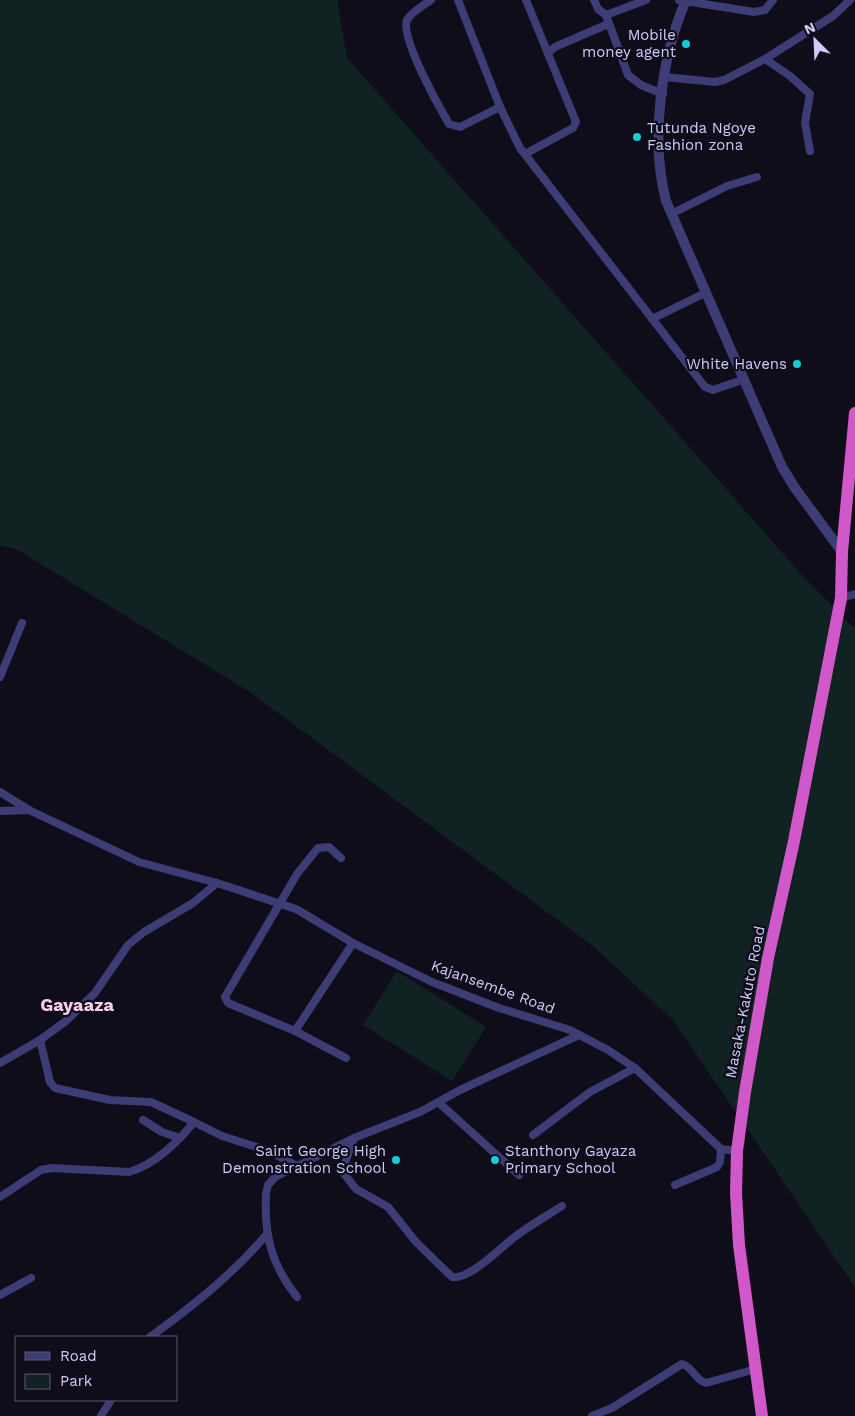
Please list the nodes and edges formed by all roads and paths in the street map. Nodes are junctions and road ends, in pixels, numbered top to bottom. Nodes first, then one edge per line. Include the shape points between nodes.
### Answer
1 (431, 0) edge
2 (458, 0) edge
3 (526, 0) edge
4 (594, 0) edge
5 (646, 0) edge
6 (773, 0) edge
7 (850, 0) edge
8 (683, 1) edge
9 (606, 15) junction
10 (608, 24) junction
11 (546, 49) junction
12 (765, 59) junction
13 (665, 77) junction
14 (663, 94) junction
15 (500, 107) junction
16 (810, 151) dead end
17 (525, 154) junction
18 (757, 177) dead end
19 (671, 214) junction
20 (705, 293) junction
21 (652, 319) junction
22 (745, 379) junction
23 (855, 413) edge
24 (842, 552) junction
25 (855, 594) edge
26 (841, 598) junction
27 (22, 623) dead end
28 (0, 677) edge
29 (0, 792) edge
30 (29, 810) junction
31 (0, 811) edge
32 (341, 858) dead end
33 (216, 883) junction
34 (281, 904) junction
35 (353, 943) junction
36 (295, 1031) junction
37 (579, 1035) junction
38 (40, 1040) junction
39 (346, 1058) dead end
40 (0, 1063) edge
41 (635, 1068) junction
42 (438, 1102) junction
43 (143, 1120) dead end
44 (194, 1122) junction
45 (533, 1135) dead end
46 (180, 1138) junction
47 (354, 1138) junction
48 (720, 1149) junction
49 (737, 1151) junction
50 (297, 1166) junction
51 (519, 1175) dead end
52 (675, 1185) dead end
53 (0, 1197) edge
54 (562, 1206) dead end
55 (267, 1234) junction
56 (31, 1278) dead end
57 (0, 1295) edge
58 (298, 1297) dead end
59 (151, 1336) edge
60 (756, 1369) junction
61 (110, 1401) edge
62 (102, 1416) edge
63 (592, 1416) edge
64 (762, 1416) edge

1 - 15 street via 409,17 407,28 419,68 448,124 460,127
2 - 15 street
3 - 11 street
4 - 9 street
5 - 9 street
6 - 8 street via 765,10 754,12
7 - 12 street via 832,16
8 - 13 street
9 - 10 street
10 - 11 street
10 - 14 street via 628,75 640,85
11 - 17 street via 576,124
12 - 13 street via 715,82
12 - 16 street via 810,94 805,123
13 - 14 street
14 - 19 street via 659,169
15 - 17 street
17 - 21 street
18 - 19 street via 727,186
19 - 20 street
20 - 21 street
20 - 22 street
21 - 22 street via 704,387 713,390
22 - 24 street via 782,466
23 - 24 highway, Masaka-Kakuto Road
24 - 26 highway, Masaka-Kakuto Road
25 - 26 street
26 - 49 highway, Masaka-Kakuto Road via 768,958
27 - 28 street
29 - 30 street, Kajansembe Road
30 - 31 street
30 - 33 street, Kajansembe Road via 139,862
32 - 34 street via 329,847 318,848 292,882
33 - 34 street, Kajansembe Road
33 - 38 street via 193,903 128,945 94,992 66,1021
34 - 35 street, Kajansembe Road via 296,909
34 - 36 street via 225,996 228,1003
35 - 36 street
35 - 37 street, Kajansembe Road via 462,994
36 - 39 street
37 - 41 street, Kajansembe Road
37 - 42 street
38 - 40 street
38 - 44 street via 50,1082 55,1088 110,1100 152,1102
41 - 45 street via 590,1092
41 - 48 street, Kajansembe Road
42 - 47 street
42 - 51 street
43 - 46 street
44 - 46 street
44 - 50 street via 222,1136 269,1151
46 - 53 street via 141,1168 129,1172 40,1170
47 - 50 street
47 - 54 street via 342,1171 347,1180 356,1189 388,1207 416,1242 452,1277 458,1278 482,1264 516,1235
48 - 49 street
48 - 52 street via 717,1167
49 - 60 highway, Masaka-Kakuto Road via 739,1246
50 - 55 street via 275,1177 268,1185 265,1208
55 - 58 street via 275,1263
55 - 59 street via 244,1261 201,1300
56 - 57 street
60 - 63 street via 706,1383 682,1364 612,1408
60 - 64 highway, Masaka-Kakuto Road
61 - 62 street

